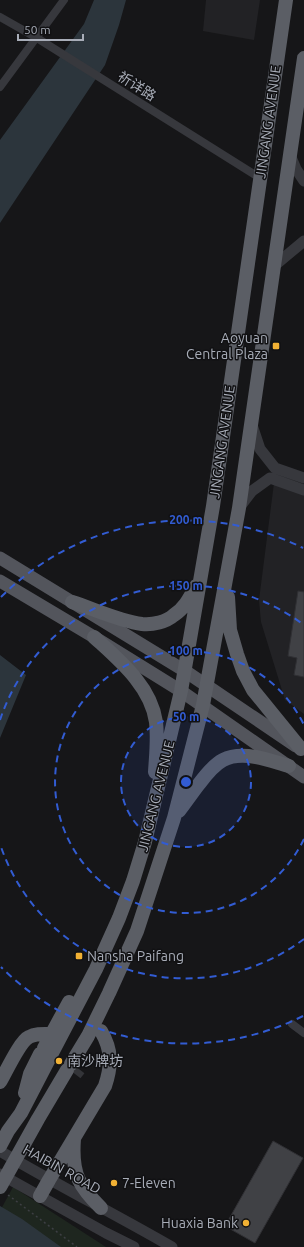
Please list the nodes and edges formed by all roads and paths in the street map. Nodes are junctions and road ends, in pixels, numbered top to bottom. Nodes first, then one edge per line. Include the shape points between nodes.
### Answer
1 (64, 0) edge
2 (286, 0) edge
3 (0, 17) edge
4 (37, 38) junction
5 (304, 58) edge
6 (0, 87) edge
7 (290, 155) junction
8 (260, 178) junction
9 (304, 181) edge
10 (304, 241) edge
11 (274, 266) junction
12 (252, 425) junction
13 (304, 478) edge
14 (304, 490) edge
15 (239, 508) junction
16 (0, 558) edge
17 (202, 577) junction
18 (226, 578) junction
19 (0, 581) edge
20 (72, 602) junction
21 (94, 636) junction
22 (185, 671) junction
23 (207, 686) junction
24 (181, 691) junction
25 (203, 705) junction
26 (302, 750) edge
27 (299, 770) edge
28 (153, 811) junction
29 (174, 818) junction
30 (144, 847) junction
31 (159, 864) junction
32 (119, 918) junction
33 (137, 931) junction
34 (292, 1024) dead end
35 (101, 1031) junction
36 (304, 1033) edge
37 (52, 1034) junction
38 (46, 1054) junction
39 (73, 1069) junction
40 (0, 1082) edge
41 (74, 1138) junction
42 (0, 1146) edge
43 (0, 1151) edge
44 (0, 1174) edge
45 (49, 1180) junction
46 (3, 1190) edge
47 (40, 1196) junction
48 (101, 1208) junction
49 (77, 1247) edge
50 (134, 1247) edge
51 (172, 1247) edge

1 - 4 street
2 - 8 highway, JINGANG AVENUE
3 - 4 street, 祈详路
4 - 6 street
4 - 8 street, 祈详路
5 - 7 highway, JINGANG AVENUE
7 - 9 street
7 - 11 highway, JINGANG AVENUE
8 - 17 highway, JINGANG AVENUE
10 - 11 street
11 - 12 highway, JINGANG AVENUE
12 - 13 street via 260,449 275,468
12 - 15 highway, JINGANG AVENUE
14 - 15 street via 270,478 252,491
15 - 18 highway, JINGANG AVENUE
16 - 20 main road
17 - 20 highway via 186,605 175,615 161,622 143,624
17 - 22 highway, JINGANG AVENUE
18 - 23 highway, JINGANG AVENUE
18 - 26 highway via 230,630 243,671 253,690
19 - 21 main road
20 - 22 main road
21 - 24 main road
21 - 28 highway via 125,666 151,703 156,721 157,743
22 - 23 main road
22 - 24 highway, JINGANG AVENUE
23 - 25 highway, JINGANG AVENUE
23 - 26 main road
24 - 25 main road
24 - 28 highway, JINGANG AVENUE
25 - 27 main road
25 - 29 highway, JINGANG AVENUE
27 - 29 highway via 257,757 230,757 216,763 207,772
28 - 30 highway, JINGANG AVENUE
29 - 31 highway, JINGANG AVENUE
30 - 31 highway via 156,852
30 - 32 highway, JINGANG AVENUE
31 - 33 highway, JINGANG AVENUE
32 - 37 highway via 98,943
32 - 38 highway, JINGANG AVENUE via 96,969
33 - 35 highway via 125,976
33 - 39 highway, JINGANG AVENUE
34 - 36 street
35 - 39 highway
35 - 41 highway via 110,1054 109,1074 105,1086
37 - 38 highway
37 - 40 highway via 28,1037
38 - 42 highway via 30,1074 21,1113
39 - 46 highway via 59,1101 38,1119
41 - 45 highway
41 - 48 highway via 73,1152 79,1180
43 - 45 street, HAIBIN ROAD
44 - 47 street
45 - 47 highway
45 - 48 street, HAIBIN ROAD
46 - 49 path
47 - 50 street
48 - 51 street, HAIBIN ROAD

